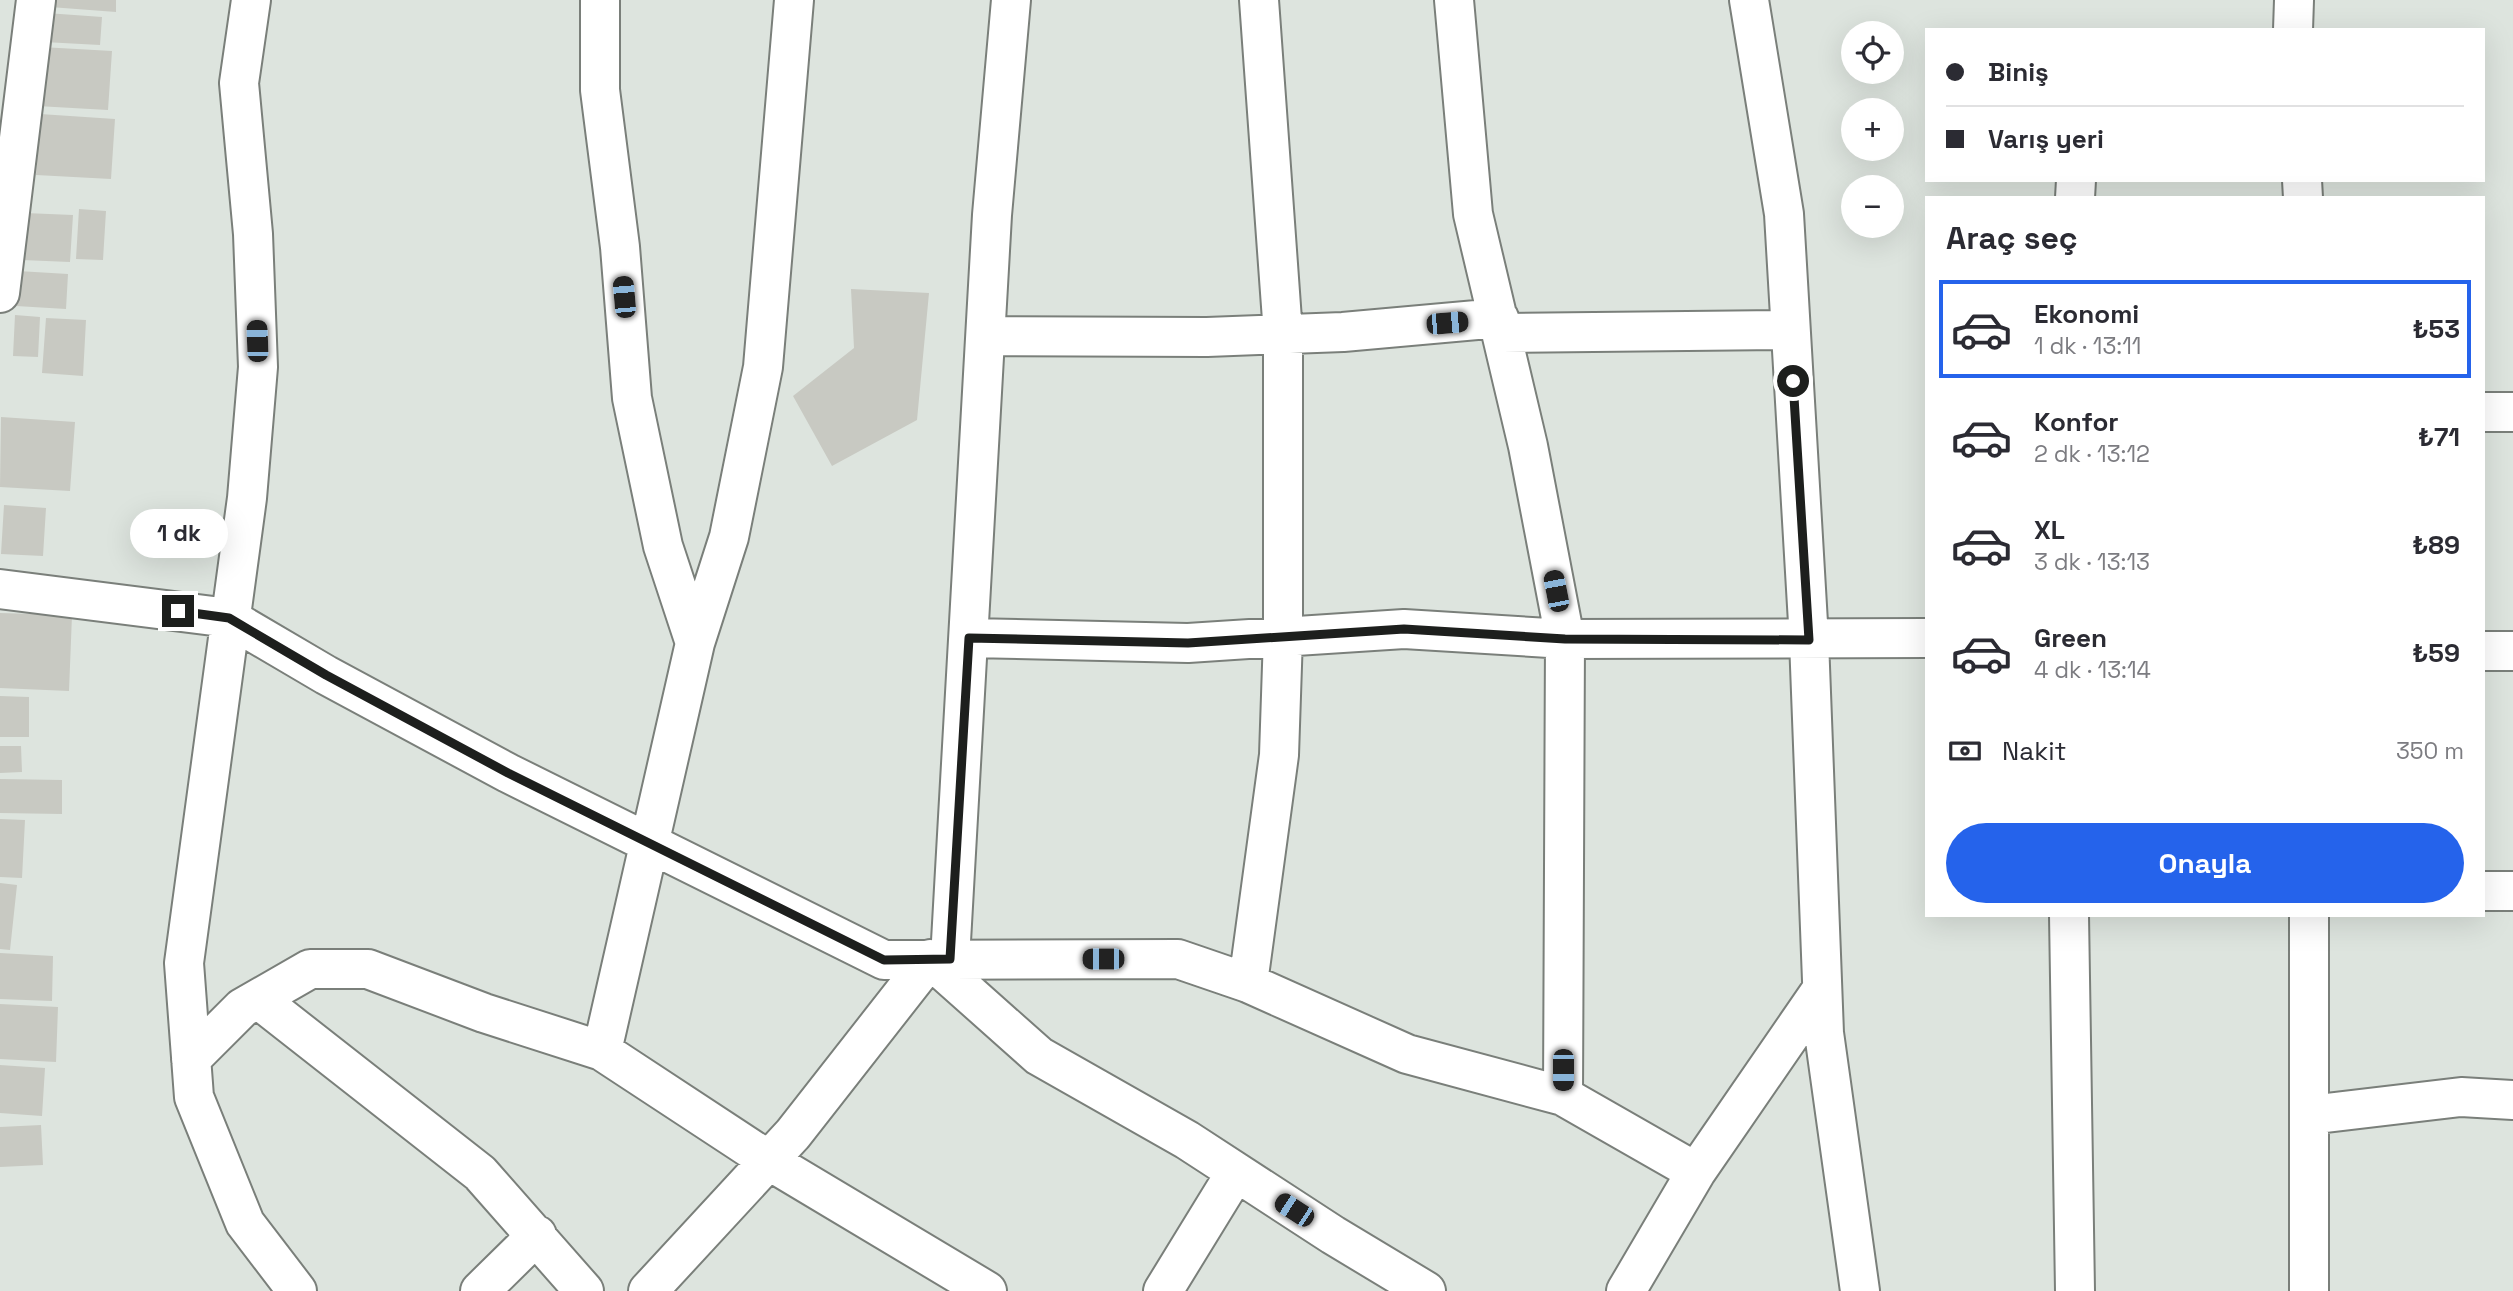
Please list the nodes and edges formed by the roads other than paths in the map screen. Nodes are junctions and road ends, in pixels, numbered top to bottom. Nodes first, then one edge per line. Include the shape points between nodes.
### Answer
1 (36, 0) edge
2 (251, 0) edge
3 (600, 0) edge
4 (794, 0) edge
5 (1011, 0) edge
6 (1259, 0) edge
7 (1454, 0) edge
8 (1749, 0) edge
9 (2294, 0) edge
10 (2293, 28) edge
11 (0, 293) edge
12 (1501, 326) junction
13 (1790, 330) junction
14 (1283, 334) junction
15 (986, 336) junction
16 (2485, 412) edge
17 (2513, 412) edge
18 (0, 589) edge
19 (229, 618) junction
20 (1283, 636) junction
21 (969, 638) junction
22 (1925, 638) edge
23 (1565, 639) junction
24 (1809, 640) junction
25 (695, 643) junction
26 (2485, 651) edge
27 (2513, 651) edge
28 (648, 842) junction
29 (2485, 891) edge
30 (2513, 891) edge
31 (2069, 917) edge
32 (2309, 917) edge
33 (940, 959) junction
34 (1248, 983) junction
35 (1822, 989) junction
36 (258, 999) junction
37 (602, 1051) junction
38 (191, 1059) junction
39 (1563, 1096) junction
40 (2513, 1100) edge
41 (2309, 1115) junction
42 (768, 1160) junction
43 (1236, 1172) junction
44 (1696, 1172) junction
45 (537, 1235) junction
46 (297, 1291) edge
47 (480, 1291) edge
48 (584, 1291) edge
49 (648, 1291) edge
50 (987, 1291) edge
51 (1163, 1291) edge
52 (1426, 1291) edge
53 (1626, 1291) edge
54 (1860, 1291) edge
55 (2075, 1291) edge
56 (2309, 1291) edge

1 - 11 street
2 - 19 street via 239,83 253,234 258,367 247,498
3 - 25 street via 600,90 620,247 632,398 663,546
4 - 25 street via 762,367 729,537
5 - 15 street
6 - 14 street
7 - 12 street via 1473,214
8 - 13 street via 1784,214
9 - 10 street
12 - 13 street
12 - 14 street
12 - 23 street
13 - 24 street
14 - 15 street
14 - 20 street
15 - 21 street
16 - 17 street
18 - 19 street
19 - 28 street via 508,773
19 - 38 street via 184,962
20 - 21 street via 1188,643
20 - 23 street via 1404,629
20 - 34 street via 1279,755
21 - 33 street
22 - 24 street
23 - 24 street
23 - 39 street
24 - 35 street
25 - 28 street
26 - 27 street
28 - 33 street via 884,960
28 - 37 street
29 - 30 street
31 - 55 street
32 - 41 street
33 - 34 street via 1178,960
33 - 42 street
33 - 43 street via 1039,1056
34 - 39 street via 1406,1054
35 - 44 street
35 - 54 street via 1824,1033
36 - 37 street via 310,969 368,969
36 - 38 street via 242,1008
36 - 45 street via 480,1172
37 - 42 street
38 - 46 street via 194,1097 245,1223
39 - 44 street
40 - 41 street via 2461,1097
41 - 56 street
42 - 49 street
42 - 50 street
43 - 51 street
43 - 52 street
44 - 53 street
45 - 47 street
45 - 48 street

